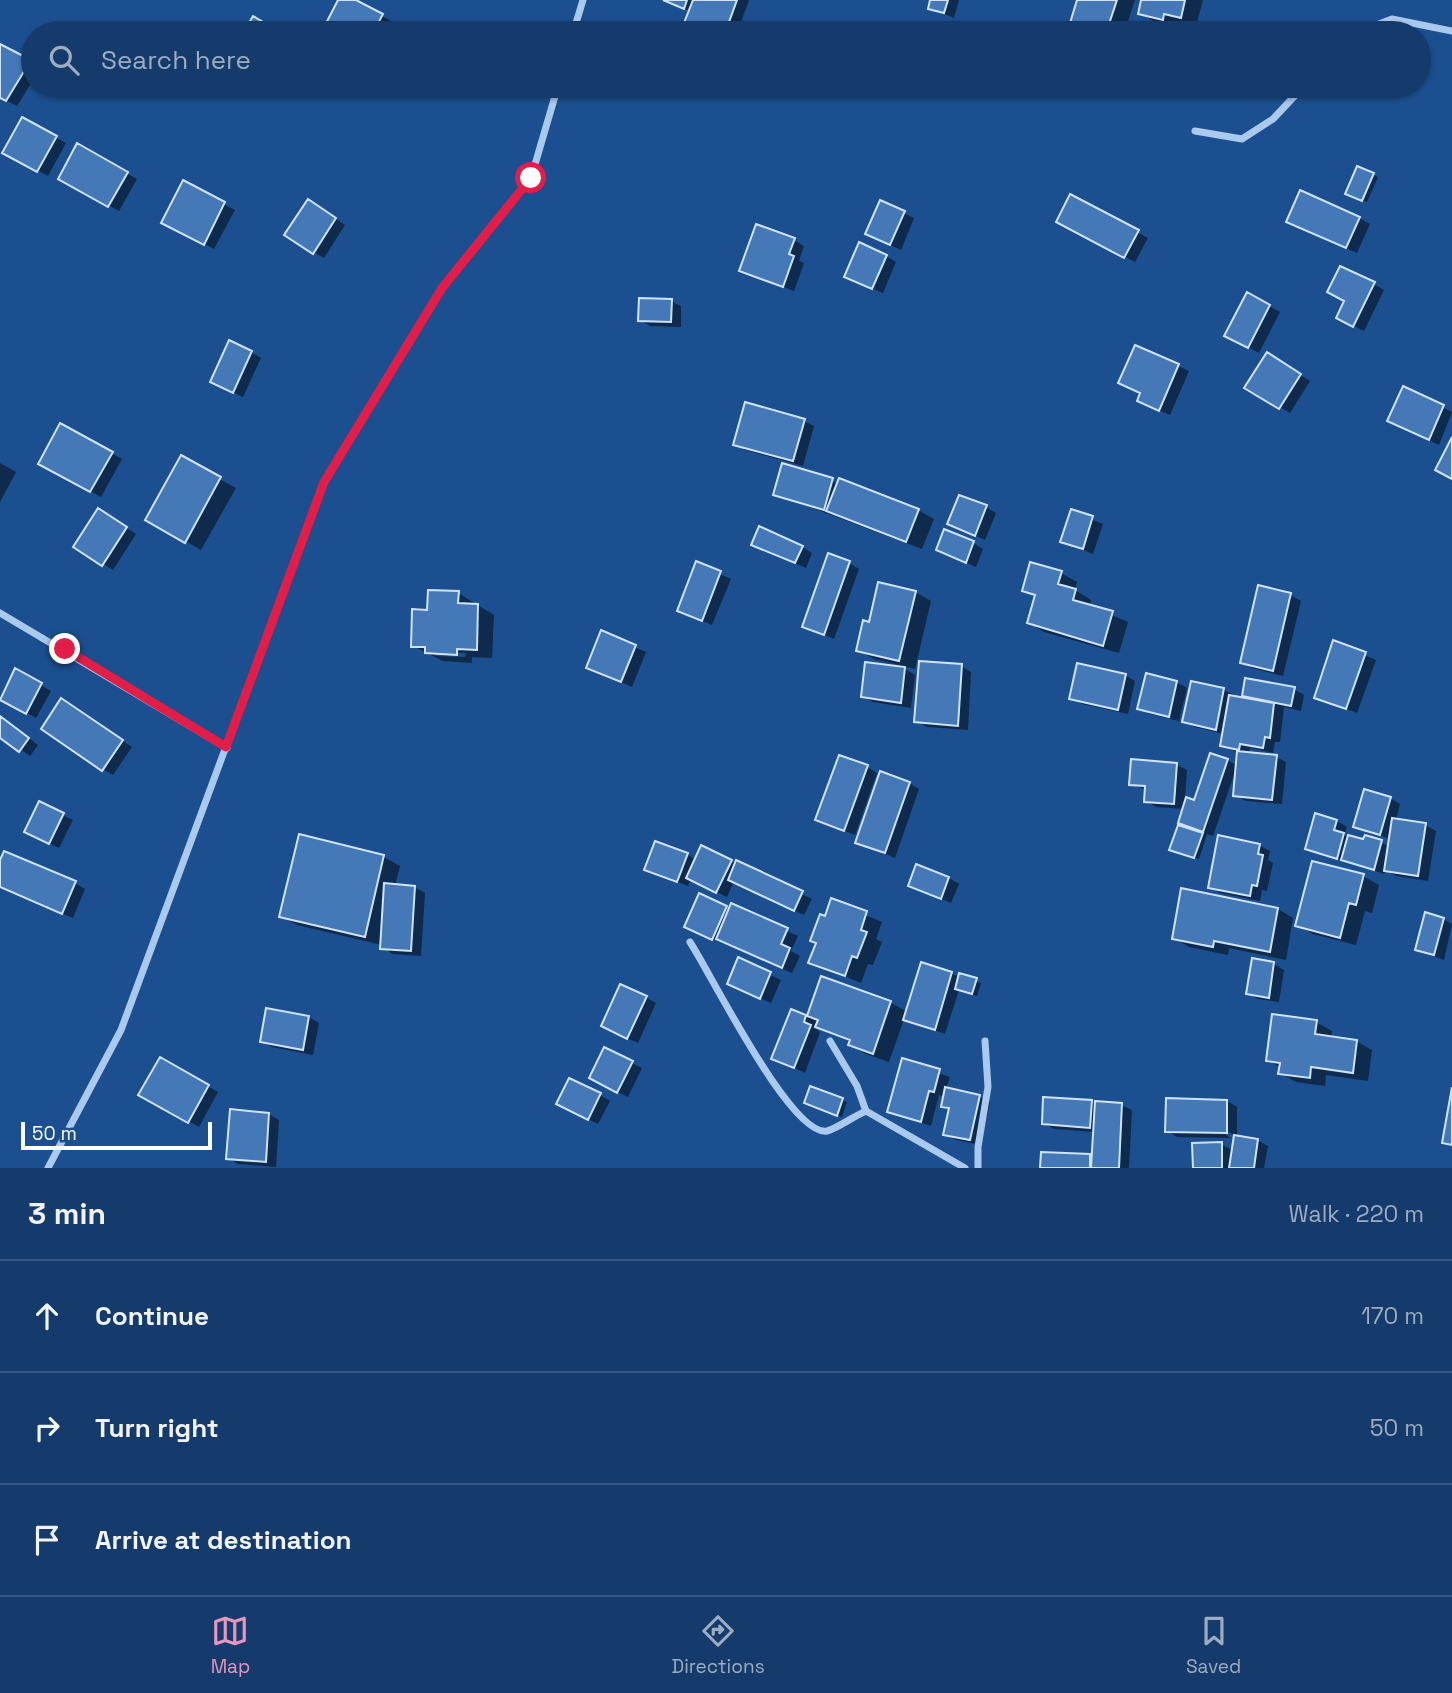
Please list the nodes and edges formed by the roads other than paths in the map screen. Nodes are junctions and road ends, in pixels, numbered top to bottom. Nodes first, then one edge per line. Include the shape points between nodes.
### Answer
1 (583, 0) edge
2 (577, 21) edge
3 (1431, 27) edge
4 (1452, 31) edge
5 (554, 98) edge
6 (1293, 98) edge
7 (1195, 131) dead end
8 (0, 613) edge
9 (226, 747) junction
10 (690, 942) dead end
11 (830, 1041) dead end
12 (985, 1041) dead end
13 (866, 1111) junction
14 (48, 1168) edge
15 (965, 1168) edge
16 (978, 1168) edge

1 - 2 street
3 - 4 street
5 - 9 street via 531,178 442,288 324,482
6 - 7 street via 1273,119 1242,139
8 - 9 street
9 - 14 street via 121,1030
10 - 13 street via 780,1092 809,1127 827,1131
11 - 13 street
12 - 16 street via 988,1087
13 - 15 street

